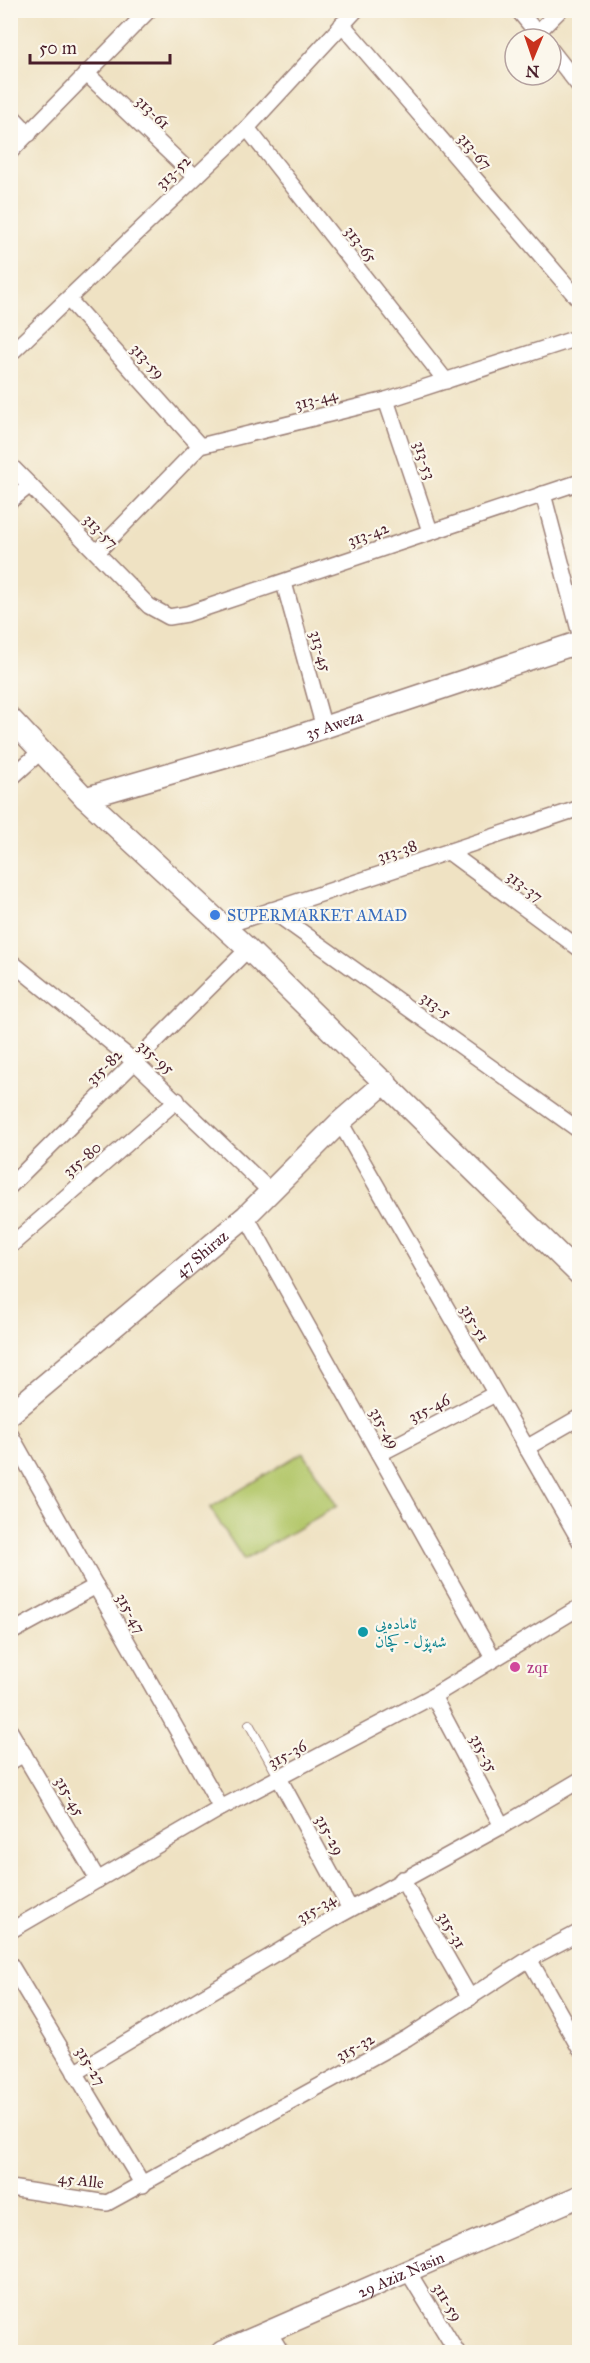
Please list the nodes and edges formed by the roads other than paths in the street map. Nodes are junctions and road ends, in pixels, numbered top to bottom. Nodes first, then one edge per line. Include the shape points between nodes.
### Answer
1 (149, 10) edge
2 (356, 10) edge
3 (518, 10) edge
4 (560, 10) edge
5 (342, 24) junction
6 (532, 27) edge
7 (547, 27) edge
8 (563, 66) edge
9 (86, 73) junction
10 (579, 87) edge
11 (10, 114) edge
12 (247, 128) junction
13 (29, 134) junction
14 (10, 152) edge
15 (194, 176) junction
16 (69, 300) junction
17 (579, 302) edge
18 (579, 337) edge
19 (10, 354) edge
20 (446, 381) junction
21 (386, 400) junction
22 (200, 446) junction
23 (10, 465) edge
24 (579, 482) edge
25 (30, 485) junction
26 (543, 494) junction
27 (10, 501) edge
28 (430, 531) junction
29 (97, 552) junction
30 (284, 583) junction
31 (169, 617) joint
32 (579, 634) edge
33 (579, 642) edge
34 (10, 718) edge
35 (324, 728) junction
36 (40, 752) junction
37 (10, 779) edge
38 (85, 798) junction
39 (579, 808) edge
40 (450, 853) junction
41 (271, 910) junction
42 (224, 926) junction
43 (248, 949) junction
44 (579, 949) edge
45 (13, 968) edge
46 (135, 1062) junction
47 (386, 1082) junction
48 (177, 1100) junction
49 (340, 1122) junction
50 (579, 1131) edge
51 (10, 1186) edge
52 (269, 1190) junction
53 (246, 1216) junction
54 (10, 1246) edge
55 (579, 1275) edge
56 (495, 1394) junction
57 (10, 1414) edge
58 (579, 1417) edge
59 (10, 1434) edge
60 (526, 1448) junction
61 (379, 1454) junction
62 (579, 1541) edge
63 (96, 1586) junction
64 (579, 1608) edge
65 (10, 1633) edge
66 (494, 1658) junction
67 (433, 1696) junction
68 (249, 1724) dead end
69 (10, 1731) edge
70 (24, 1754) junction
71 (10, 1762) edge
72 (279, 1778) junction
73 (579, 1780) edge
74 (221, 1808) junction
75 (502, 1826) junction
76 (98, 1880) junction
77 (402, 1880) junction
78 (350, 1909) junction
79 (10, 1931) edge
80 (579, 1932) edge
81 (529, 1959) junction
82 (10, 1964) edge
83 (470, 1998) junction
84 (579, 2049) edge
85 (75, 2073) junction
86 (142, 2185) junction
87 (10, 2188) edge
88 (579, 2196) edge
89 (407, 2270) junction
90 (268, 2331) junction
91 (222, 2352) edge
92 (281, 2352) edge
93 (457, 2352) edge

1 - 9 street
2 - 5 street, 313-52
3 - 6 street
4 - 7 street
5 - 12 street, 313-52
5 - 17 street, 313-67
8 - 10 street
9 - 13 street
9 - 15 street, 313-61
11 - 13 street
12 - 15 street, 313-52
12 - 20 street, 313-65
13 - 14 street
15 - 16 street, 313-52
16 - 19 street, 313-52
16 - 22 street, 313-59
18 - 20 street, 313-44
20 - 21 street, 313-44
21 - 22 street, 313-44
21 - 28 street, 313-53
22 - 29 street
23 - 25 street, 313-57
24 - 26 street, 313-42
25 - 27 street
25 - 29 street, 313-57
26 - 28 street, 313-42
26 - 32 street
28 - 30 street, 313-42
29 - 31 street, 313-57 via 149,606
30 - 31 street, 313-42 via 188,615
30 - 35 street, 313-45
33 - 35 street, 35 Aweza
34 - 36 street
35 - 38 street, 35 Aweza
36 - 37 street
36 - 38 street
38 - 42 street
39 - 40 street, 313-38
40 - 41 street, 313-38
40 - 44 street, 313-37
41 - 42 street, 313-38
41 - 50 street, 313-5
42 - 43 street
43 - 46 street, 315-82
43 - 47 street
45 - 46 street, 315-95
46 - 48 street, 315-95
46 - 51 street, 315-82
47 - 49 street, 47 Shiraz
47 - 55 street
48 - 52 street, 315-95
48 - 54 street, 315-80
49 - 52 street, 47 Shiraz
49 - 56 street, 315-51
52 - 53 street, 47 Shiraz
53 - 57 street, 47 Shiraz
53 - 61 street, 315-49
56 - 60 street, 315-51
56 - 61 street, 315-46
58 - 60 street
59 - 63 street, 315-47
60 - 62 street, 315-51
61 - 66 street, 315-49
63 - 65 street
63 - 74 street, 315-47
64 - 66 street, 315-36
66 - 67 street, 315-36
67 - 72 street, 315-36
67 - 75 street, 315-35
68 - 72 lane
69 - 70 street, 315-45
70 - 71 street
70 - 76 street, 315-45
72 - 74 street, 315-36
72 - 78 street, 315-29
73 - 75 street, 315-34
74 - 76 street, 315-36
75 - 77 street, 315-34
76 - 79 street, 315-36
77 - 78 street, 315-34
77 - 83 street, 315-31
78 - 85 street, 315-34
80 - 81 street, 315-32
81 - 83 street, 315-32
81 - 84 street
82 - 85 street, 315-27
83 - 86 street, 315-32 via 407,2038
85 - 86 street, 315-27
86 - 87 street, 45 Alle via 107,2203
88 - 89 street, 29 Aziz Nasin
89 - 90 street, 29 Aziz Nasin
89 - 93 street, 311-59
90 - 91 street, 29 Aziz Nasin
90 - 92 street

